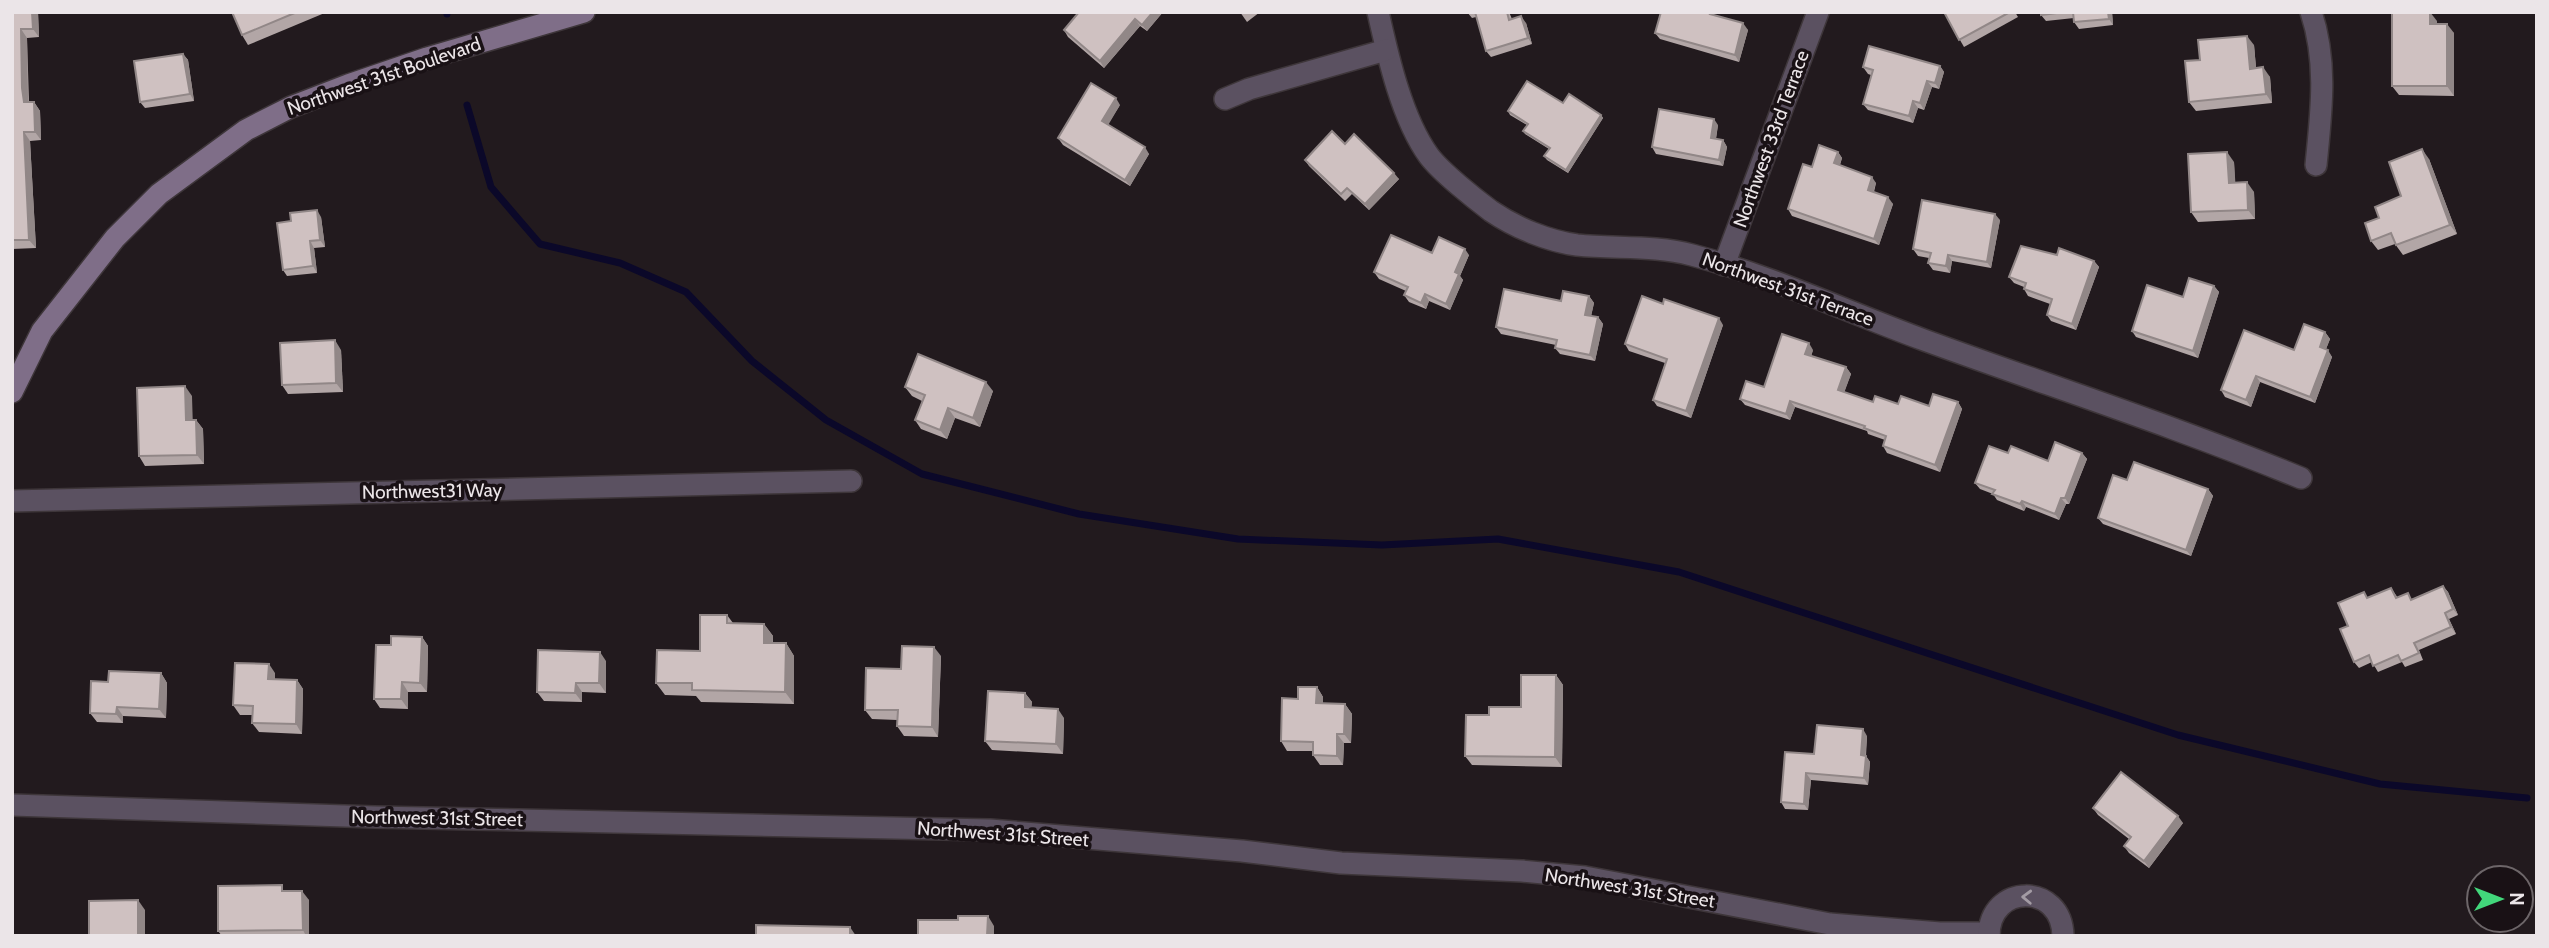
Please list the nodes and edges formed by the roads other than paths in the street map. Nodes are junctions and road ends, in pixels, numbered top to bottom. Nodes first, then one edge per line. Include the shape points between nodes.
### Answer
1 (584, 12) edge
2 (1378, 12) edge
3 (1818, 12) edge
4 (2311, 12) edge
5 (1386, 50) junction
6 (1225, 99) dead end
7 (2316, 165) dead end
8 (1724, 265) junction
9 (12, 392) edge
10 (2301, 478) dead end
11 (851, 481) dead end
12 (12, 500) edge
13 (12, 805) edge
14 (1989, 934) edge
15 (2063, 936) edge

1 - 9 street, Northwest 31st Boulevard via 348,85 246,130 159,194 115,238 42,331
2 - 5 street, Northwest 31st Terrace
3 - 8 street, Northwest 33rd Terrace
4 - 7 street via 2323,96
5 - 6 street
5 - 8 street, Northwest 31st Terrace via 1404,107 1430,157 1493,212 1546,239 1690,254
8 - 10 street, Northwest 31st Terrace
11 - 12 street, Northwest31 Way
13 - 14 street, Northwest 31st Street via 990,830 1341,863 1585,877 1830,924
15 -> 14 street, Northwest 31st Street via 2052,905 2029,895 2005,901 1996,909

